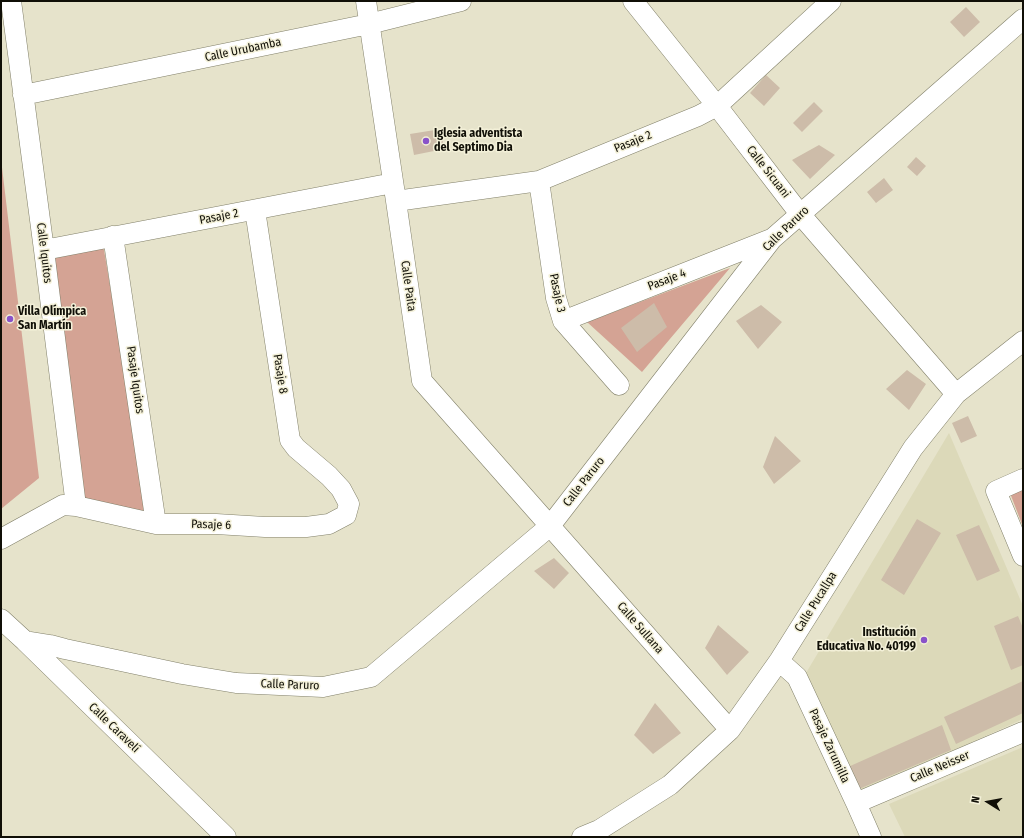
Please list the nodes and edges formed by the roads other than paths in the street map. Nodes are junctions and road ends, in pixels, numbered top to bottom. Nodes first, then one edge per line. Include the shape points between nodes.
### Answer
1 (11, 1) edge
2 (366, 1) edge
3 (462, 1) edge
4 (633, 1) edge
5 (831, 1) edge
6 (1023, 19) edge
7 (369, 24) junction
8 (23, 96) junction
9 (717, 106) junction
10 (539, 181) junction
11 (395, 192) junction
12 (255, 210) junction
13 (800, 214) junction
14 (113, 236) junction
15 (772, 239) junction
16 (44, 250) junction
17 (563, 320) junction
18 (1023, 341) edge
19 (619, 384) dead end
20 (956, 394) junction
21 (1023, 479) edge
22 (76, 506) junction
23 (346, 515) joint
24 (156, 524) junction
25 (550, 526) junction
26 (1, 539) edge
27 (1023, 556) edge
28 (1, 619) edge
29 (25, 641) junction
30 (779, 661) junction
31 (730, 730) junction
32 (1023, 732) edge
33 (856, 803) junction
34 (226, 837) edge
35 (582, 837) edge
36 (870, 837) edge

1 - 8 street, Calle Iquitos
2 - 7 street, Calle Paita
3 - 7 street, Calle Urubamba
4 - 9 street, Calle Sicuani
5 - 9 street, Pasaje 2
6 - 13 street, Calle Paruro
7 - 8 street, Calle Urubamba
7 - 11 street, Calle Paita
8 - 16 street, Calle Iquitos
9 - 10 street, Pasaje 2
9 - 13 street, Calle Sicuani
10 - 11 street, Pasaje 2
10 - 17 street, Pasaje 3 via 556,298
11 - 12 street, Pasaje 2
11 - 25 street, Calle Paita via 422,381
12 - 14 street, Pasaje 2
12 - 23 street, Pasaje 8 via 290,440 341,489 349,504
13 - 15 street, Calle Paruro
13 - 20 street, Calle Sicuani
14 - 16 street, Pasaje 2
14 - 24 street, Pasaje Iquitos
15 - 17 street, Pasaje 4
15 - 25 street, Calle Paruro
16 - 22 street, Calle Iquitos
17 - 19 street, Pasaje 3
18 - 20 street, Calle Pucallpa
20 - 30 street, Calle Pucallpa via 913,448
21 - 27 street via 996,491
22 - 24 street, Pasaje 6
22 - 26 street, Pasaje 6 via 63,505
23 - 24 street, Pasaje 6 via 329,524 306,528
25 - 29 street, Calle Paruro via 371,677 323,687 236,683
25 - 31 street, Calle Sullana
28 - 29 street, Calle Caravelí
29 - 34 street, Calle Caravelí
30 - 31 street, Calle Pucallpa
30 - 33 street, Pasaje Zarumilla via 797,677
31 - 35 street, Calle Pucallpa via 670,785 599,830
32 - 33 street, Calle Neisser
33 - 36 street, Pasaje Zarumilla

